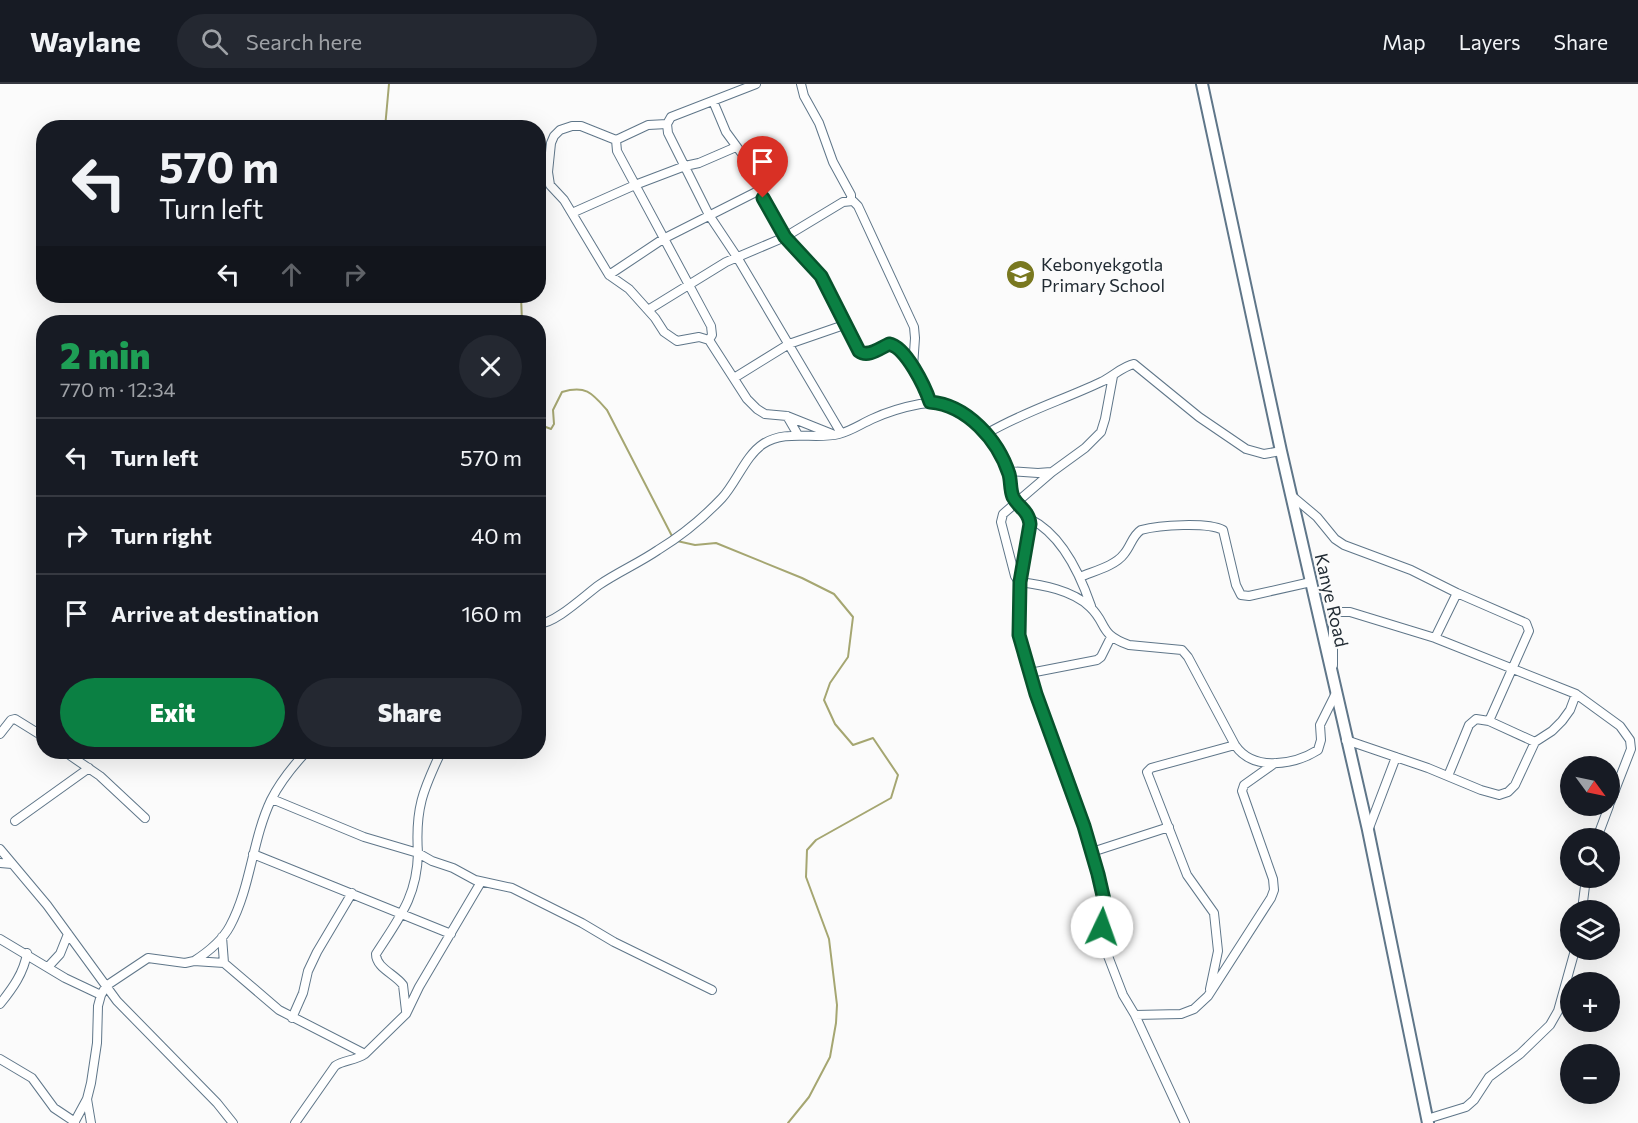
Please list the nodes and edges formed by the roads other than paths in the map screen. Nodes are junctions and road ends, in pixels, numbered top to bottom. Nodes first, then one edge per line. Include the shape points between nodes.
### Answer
1 (756, 84) edge
2 (801, 84) edge
3 (1202, 84) edge
4 (713, 101) junction
5 (667, 124) junction
6 (616, 140) junction
7 (736, 147) junction
8 (685, 166) junction
9 (635, 185) junction
10 (760, 190) junction
11 (851, 201) junction
12 (572, 213) junction
13 (709, 215) junction
14 (785, 237) junction
15 (663, 239) junction
16 (737, 257) junction
17 (609, 275) junction
18 (688, 284) junction
19 (648, 310) junction
20 (844, 325) junction
21 (709, 340) junction
22 (789, 344) junction
23 (913, 367) junction
24 (1113, 376) junction
25 (734, 378) junction
26 (930, 402) junction
27 (789, 420) junction
28 (837, 434) junction
29 (986, 434) junction
30 (798, 435) junction
31 (783, 437) junction
32 (1281, 451) junction
33 (1008, 471) junction
34 (1052, 472) junction
35 (1292, 496) junction
36 (1017, 502) junction
37 (1030, 519) junction
38 (1080, 577) junction
39 (1020, 582) junction
40 (1311, 582) junction
41 (1457, 593) junction
42 (1091, 607) junction
43 (546, 622) edge
44 (1111, 637) junction
45 (1435, 638) junction
46 (1513, 670) junction
47 (1030, 673) junction
48 (1332, 673) junction
49 (1336, 693) junction
50 (1576, 694) junction
51 (1489, 721) junction
52 (36, 732) edge
53 (0, 734) edge
54 (1346, 740) junction
55 (1535, 742) junction
56 (1236, 745) junction
57 (1396, 757) junction
58 (76, 759) edge
59 (300, 759) edge
60 (438, 759) edge
61 (1275, 764) junction
62 (89, 768) junction
63 (1448, 776) junction
64 (1620, 776) edge
65 (272, 799) junction
66 (145, 818) dead end
67 (15, 821) dead end
68 (1169, 827) junction
69 (1368, 830) junction
70 (0, 849) edge
71 (1092, 852) junction
72 (418, 853) junction
73 (254, 854) junction
74 (0, 863) edge
75 (12, 864) junction
76 (481, 882) junction
77 (352, 893) junction
78 (401, 914) junction
79 (68, 933) junction
80 (451, 934) junction
81 (222, 937) junction
82 (0, 939) edge
83 (27, 953) junction
84 (1572, 960) edge
85 (194, 961) junction
86 (224, 963) junction
87 (48, 967) junction
88 (106, 986) junction
89 (712, 990) dead end
90 (101, 995) junction
91 (1208, 996) junction
92 (0, 1004) edge
93 (406, 1014) junction
94 (1135, 1015) junction
95 (292, 1018) junction
96 (365, 1054) junction
97 (0, 1059) edge
98 (87, 1099) junction
99 (1427, 1121) edge
100 (74, 1122) edge
101 (91, 1123) edge
102 (232, 1123) edge
103 (295, 1123) edge
104 (1185, 1123) edge

1 - 4 street
2 - 11 street
3 - 32 main road, Kanye Road
4 - 5 street via 671,117
4 - 7 street
5 - 6 street via 648,125
5 - 8 street via 670,141
6 - 9 street via 617,151
6 - 12 street via 576,126 564,128 554,136 548,181
7 - 8 street
7 - 10 street via 748,162
8 - 9 street
8 - 13 street
9 - 12 street
9 - 15 street
10 - 13 street
10 - 14 street
11 - 14 street
11 - 23 street via 858,206 914,327
12 - 17 street
13 - 15 street
13 - 16 street
14 - 16 street
14 - 20 street via 821,276
15 - 17 street
15 - 18 street
16 - 18 street
16 - 22 street
17 - 19 street
18 - 19 street
18 - 21 street via 711,326
19 - 21 street via 674,340
20 - 22 street
20 - 23 street via 861,353 891,344 900,349
21 - 25 street
22 - 25 street
22 - 28 street
23 - 26 street
24 - 29 street
24 - 32 street via 1136,365 1199,417 1246,449 1264,454
24 - 34 street via 1101,432
25 - 27 street via 757,410
26 - 28 street via 883,414
26 - 29 street via 951,408
27 - 28 street
27 - 30 street
27 - 31 street
28 - 30 street
29 - 33 street
30 - 31 street
31 - 43 street via 758,448 722,497 699,520
32 - 35 main road, Kanye Road
33 - 34 street
33 - 36 street
34 - 36 street
35 - 40 main road, Kanye Road
35 - 41 street via 1344,545 1411,570
36 - 37 street
36 - 39 street via 1003,514 1001,522 1013,572
37 - 38 street via 1057,541
37 - 39 street
38 - 40 street via 1118,560 1142,530 1193,526 1223,530 1241,595
38 - 42 street
39 - 42 street via 1056,589
39 - 47 street via 1019,635
40 - 48 main road, Kanye Road
41 - 45 street
41 - 46 street via 1526,623 1529,631
42 - 44 street
44 - 47 street via 1097,660
44 - 56 street via 1129,645 1185,652
45 - 46 street
45 - 48 street via 1350,612 1337,612 1332,620
46 - 50 street
46 - 51 street
47 - 71 street
48 - 49 main road, Kanye Road
49 - 54 main road, Kanye Road
49 - 61 street via 1320,725 1318,750
50 - 55 street via 1562,721
50 - 64 street via 1620,726 1630,740 1631,749
51 - 55 street
51 - 63 street via 1472,721
52 - 53 street via 15,719
54 - 57 street
54 - 69 main road, Kanye Road
55 - 63 street via 1508,792 1486,793
56 - 61 street via 1246,757
56 - 68 street via 1148,770 1147,776
57 - 63 street
57 - 69 street
58 - 62 street
59 - 65 street
60 - 72 street via 421,797 416,826
61 - 91 street via 1244,785 1242,792 1274,890
62 - 66 street
62 - 67 street
65 - 72 street via 364,837
65 - 73 street
68 - 71 street
68 - 91 street via 1187,875 1214,913 1218,951
69 - 99 main road, Kanye Road
70 - 75 street
71 - 94 street via 1104,900 1102,934 1123,995
72 - 76 street
72 - 78 street via 416,883
73 - 77 street
73 - 81 street via 230,927
74 - 75 street
75 - 79 street
76 - 80 street
76 - 89 street via 512,888
77 - 78 street
77 - 95 street via 312,962
78 - 80 street
78 - 93 street via 376,959 403,984
79 - 87 street via 60,954
79 - 88 street
80 - 93 street
81 - 85 street
81 - 86 street
82 - 83 street
83 - 87 street
83 - 92 street via 20,976
84 - 99 street via 1558,1011 1550,1025 1489,1077 1466,1107
85 - 86 street
85 - 88 street via 148,958
86 - 95 street via 266,1001
87 - 90 street
88 - 90 street
88 - 102 street
90 - 98 street
91 - 94 street via 1194,1009 1181,1014
93 - 96 street
94 - 104 street
95 - 96 street
96 - 103 street via 335,1066
97 - 100 street via 32,1078 54,1107
98 - 100 street
98 - 101 street

